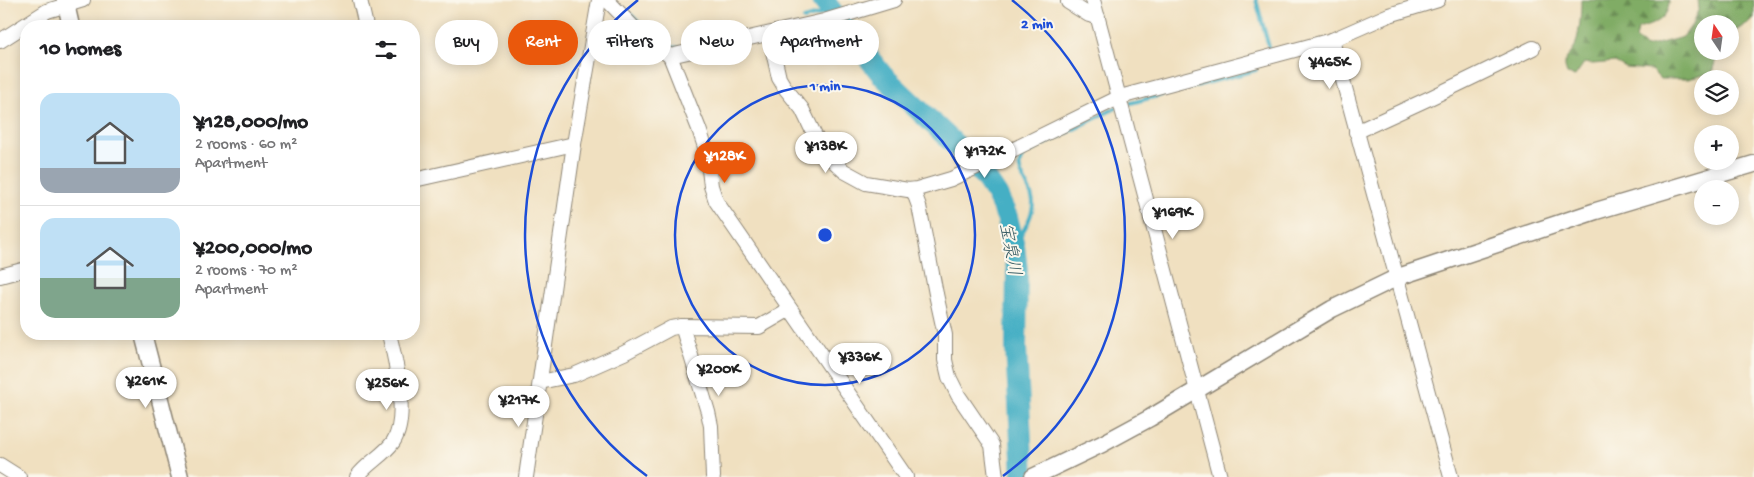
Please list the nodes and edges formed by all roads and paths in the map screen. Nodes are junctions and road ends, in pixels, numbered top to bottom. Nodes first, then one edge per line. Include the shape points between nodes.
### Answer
1 (82, 0) edge
2 (360, 0) edge
3 (599, 0) edge
4 (607, 0) edge
5 (894, 0) edge
6 (1093, 0) edge
7 (1391, 0) edge
8 (1438, 0) edge
9 (1067, 1) edge
10 (66, 2) edge
11 (1389, 15) junction
12 (1098, 17) junction
13 (33, 20) edge
14 (70, 20) edge
15 (365, 20) edge
16 (626, 20) edge
17 (827, 20) edge
18 (20, 28) edge
19 (762, 36) edge
20 (1332, 40) junction
21 (0, 41) edge
22 (1532, 48) dead end
23 (671, 56) edge
24 (671, 59) edge
25 (776, 65) edge
26 (1120, 97) junction
27 (1356, 132) junction
28 (574, 144) junction
29 (1754, 164) edge
30 (420, 179) edge
31 (913, 190) junction
32 (20, 271) edge
33 (0, 276) edge
34 (1398, 276) junction
35 (790, 309) junction
36 (682, 326) junction
37 (145, 340) edge
38 (391, 340) edge
39 (540, 382) junction
40 (1197, 390) junction
41 (0, 465) edge
42 (19, 477) edge
43 (180, 477) edge
44 (357, 477) edge
45 (526, 477) edge
46 (713, 477) edge
47 (906, 477) edge
48 (996, 477) edge
49 (1034, 477) edge
50 (1220, 477) edge
51 (1451, 477) edge

1 - 10 street
2 - 15 street
3 - 28 street
4 - 16 street
5 - 17 street
6 - 12 street
7 - 11 street
8 - 11 street
9 - 12 street
10 - 13 street
10 - 14 street
11 - 20 street
12 - 26 street
18 - 21 street
19 - 23 street
20 - 26 street
20 - 27 street
22 - 27 street
24 - 35 street via 704,143 713,193
25 - 31 street via 779,78 802,109 818,142 844,171 866,184
26 - 31 street via 966,172
26 - 40 street
27 - 34 street
28 - 30 street
28 - 39 street
29 - 34 street via 1596,211
31 - 48 street via 946,335 945,360 949,377 992,445
32 - 33 street
34 - 40 street via 1332,309
34 - 51 street
35 - 36 street via 759,327
35 - 47 street
36 - 39 street via 671,328 574,375
36 - 46 street via 711,426
37 - 43 street
38 - 44 street via 401,422 392,444
39 - 45 street
40 - 49 street via 1102,444
40 - 50 street
41 - 42 street

